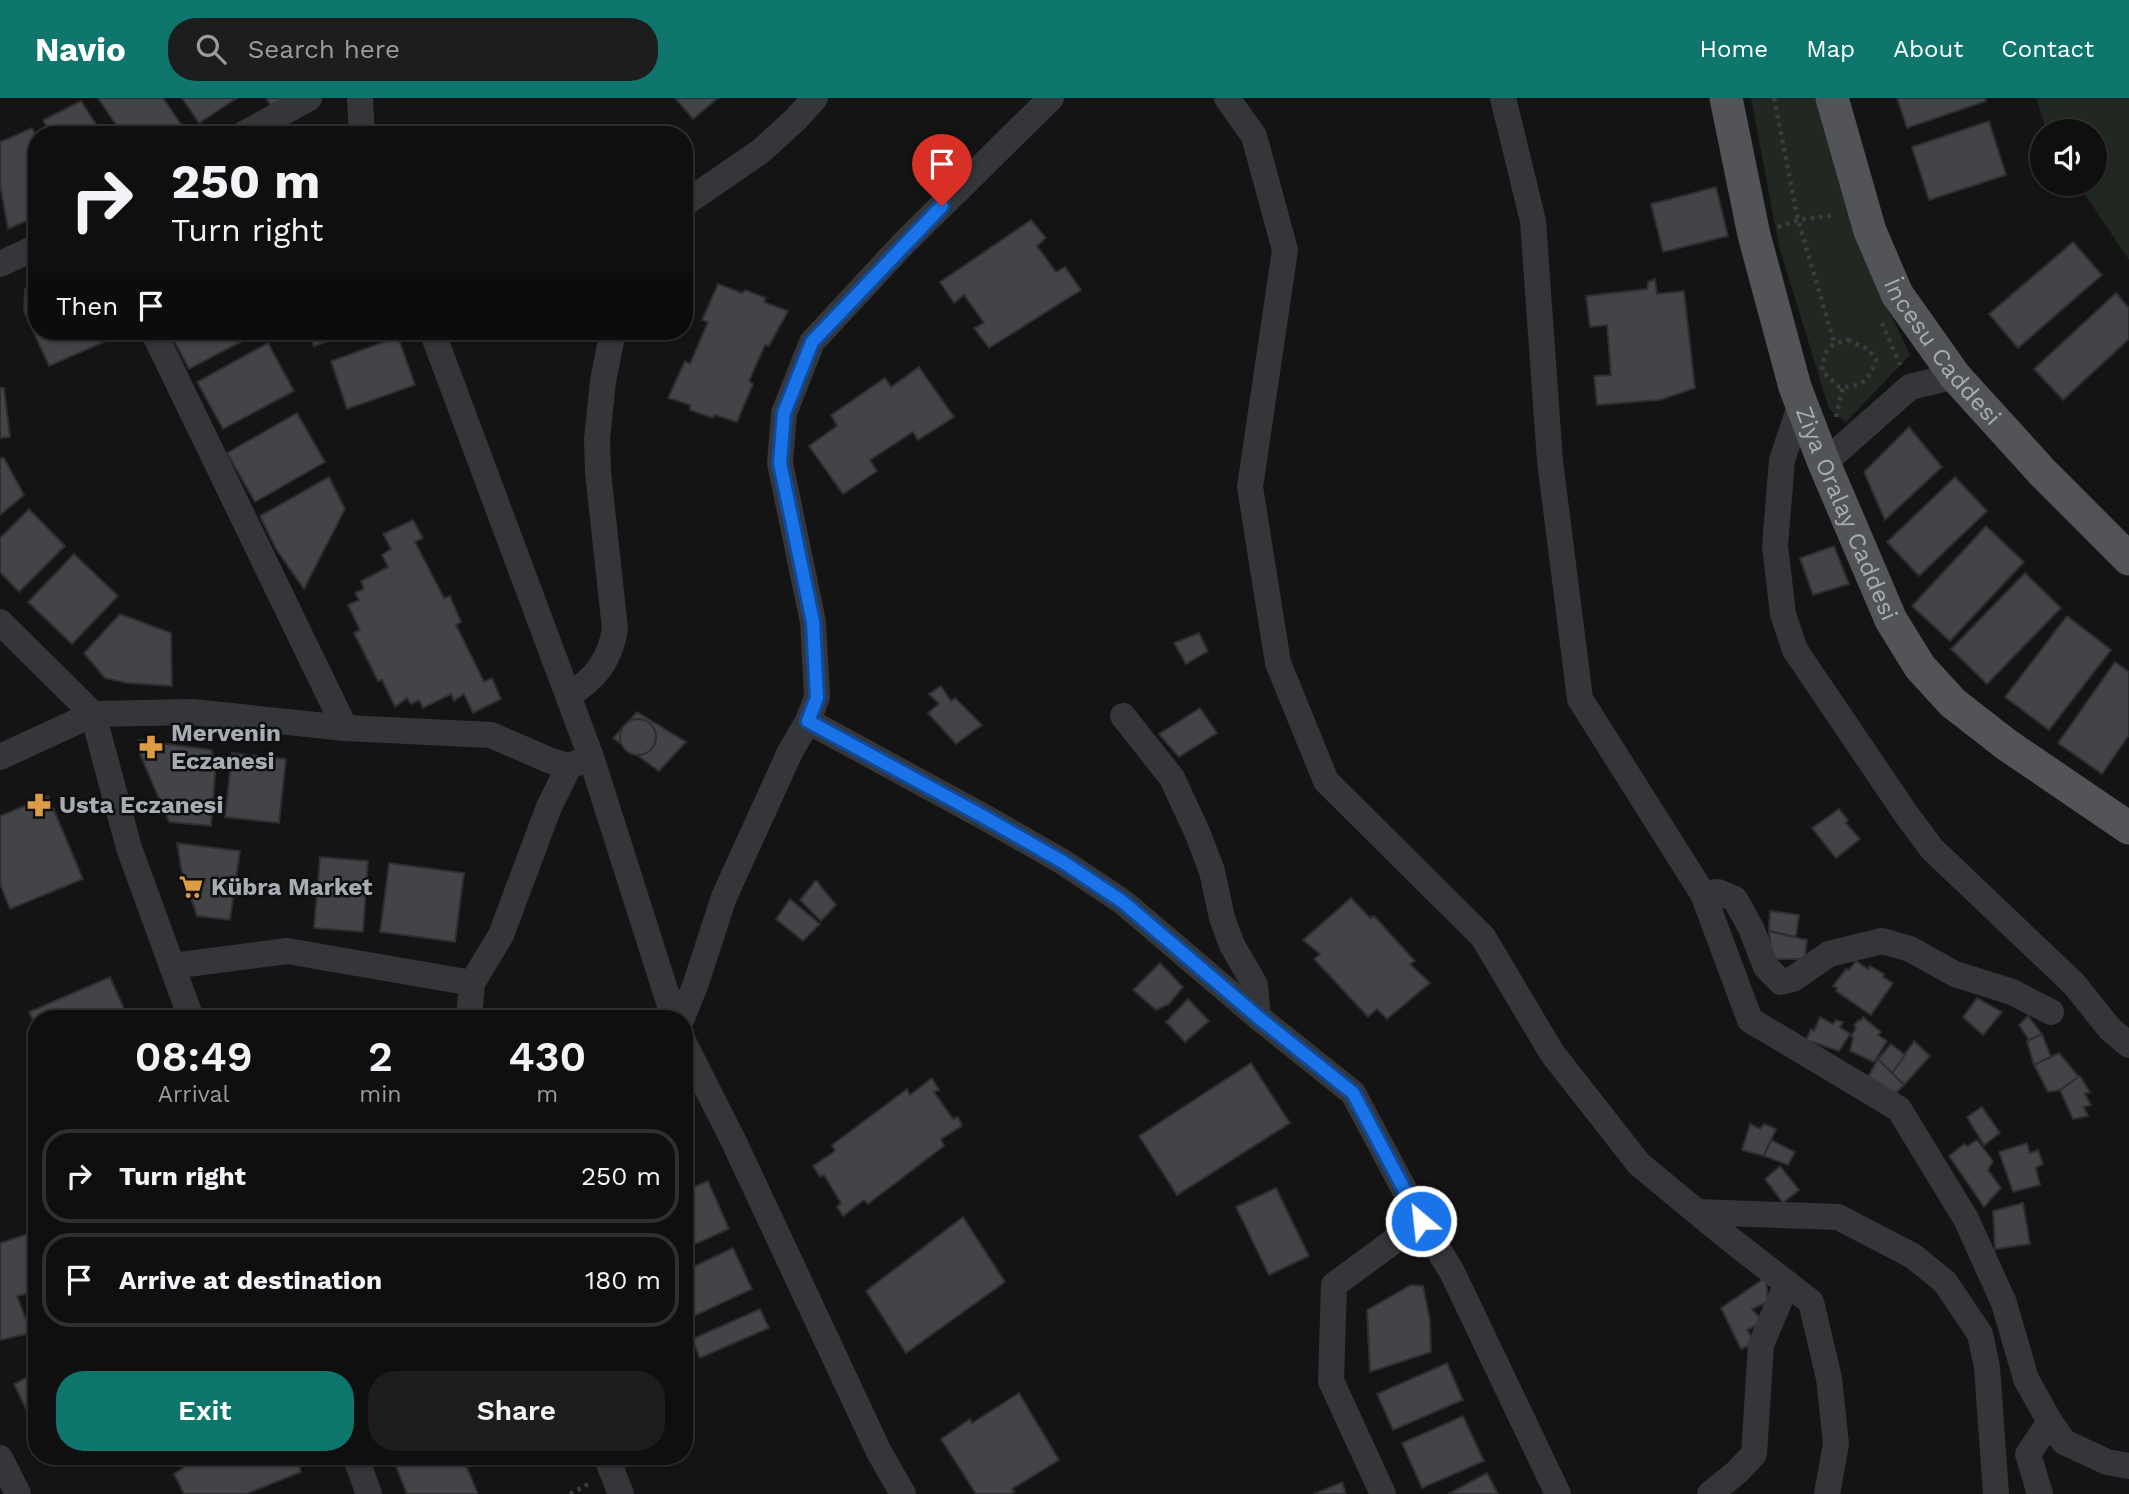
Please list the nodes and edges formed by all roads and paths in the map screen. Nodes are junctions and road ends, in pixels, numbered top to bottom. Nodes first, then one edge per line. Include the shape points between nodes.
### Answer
1 (309, 98) edge
2 (360, 98) edge
3 (816, 98) edge
4 (1051, 98) edge
5 (1227, 98) edge
6 (1503, 98) edge
7 (1726, 98) edge
8 (1774, 98) edge
9 (1832, 98) edge
10 (258, 126) edge
11 (362, 126) edge
12 (693, 198) edge
13 (1835, 215) dead end
14 (1798, 220) junction
15 (1754, 235) junction
16 (28, 251) edge
17 (0, 264) edge
18 (157, 340) edge
19 (435, 340) edge
20 (611, 340) edge
21 (1834, 342) junction
22 (1955, 376) junction
23 (1801, 403) junction
24 (1824, 463) junction
25 (2129, 559) edge
26 (0, 622) edge
27 (568, 695) junction
28 (93, 714) junction
29 (1123, 716) dead end
30 (808, 721) junction
31 (345, 728) junction
32 (0, 757) edge
33 (580, 762) junction
34 (2129, 828) edge
35 (1703, 894) junction
36 (172, 966) junction
37 (472, 982) junction
38 (188, 1010) edge
39 (470, 1010) edge
40 (671, 1010) edge
41 (685, 1010) edge
42 (2051, 1012) dead end
43 (1258, 1017) junction
44 (2129, 1045) edge
45 (693, 1061) edge
46 (1697, 1212) junction
47 (1421, 1221) junction
48 (1787, 1283) junction
49 (2050, 1422) junction
50 (0, 1458) edge
51 (358, 1465) edge
52 (610, 1465) edge
53 (2129, 1466) edge
54 (18, 1494) edge
55 (369, 1494) edge
56 (621, 1494) edge
57 (903, 1494) edge
58 (1383, 1494) edge
59 (1558, 1494) edge
60 (1710, 1494) edge
61 (1827, 1494) edge
62 (1996, 1494) edge
63 (2040, 1494) edge

1 - 10 street
2 - 11 street
3 - 12 street via 761,151
4 - 30 street via 905,242 812,342 784,413 780,463 813,622 817,698
5 - 46 street via 1254,136 1285,250 1250,487 1278,663 1326,780 1483,937 1552,1053 1639,1164
6 - 35 street via 1533,221 1550,461 1580,699
7 - 15 main road, Ziya Oralay Caddesi
8 - 14 path
9 - 22 main road, İncesu Caddesi via 1870,231 1897,294
13 - 14 path
14 - 15 path
14 - 21 path
15 - 23 main road, Ziya Oralay Caddesi
16 - 17 street
18 - 31 street
19 - 27 street
20 - 27 street via 597,440 615,629 603,665
21 - 21 path via 1826,351 1822,371 1839,387 1859,385 1869,377 1876,360 1869,350 1847,340
22 - 24 street via 1910,387
22 - 25 main road, İncesu Caddesi via 2025,455
23 - 24 main road, Ziya Oralay Caddesi
23 - 44 street via 1782,460 1775,546 1783,614 1795,650 1932,849 2074,984
24 - 34 main road, Ziya Oralay Caddesi via 1891,620 1920,667 1953,703
26 - 28 street
27 - 33 street
28 - 31 street via 192,712
28 - 32 street
28 - 36 street via 128,848
29 - 43 street via 1172,779 1198,832 1222,918 1255,985
30 - 41 street via 724,897
30 - 43 street via 1063,862 1123,902
31 - 33 street via 491,735 551,761
33 - 37 street via 549,807 501,935
33 - 40 street
35 - 42 street via 1718,892 1735,899 1766,967 1781,982 1829,954 1882,941
35 - 49 street via 1750,1020 1899,1109 1966,1219 2004,1303 2026,1379
36 - 37 street via 288,951
36 - 38 street
37 - 39 street
43 - 47 street via 1353,1093
45 - 57 street
46 - 48 street
46 - 62 street via 1838,1217 1913,1256 1945,1282 1980,1335 1987,1367
47 - 58 street via 1334,1285 1331,1381
47 - 59 street via 1452,1272
48 - 60 street via 1761,1345 1754,1454
48 - 61 street via 1811,1302 1829,1378 1836,1444
49 - 53 street via 2064,1442 2106,1462
49 - 63 street via 2028,1454
50 - 54 street
51 - 55 street
52 - 56 street

